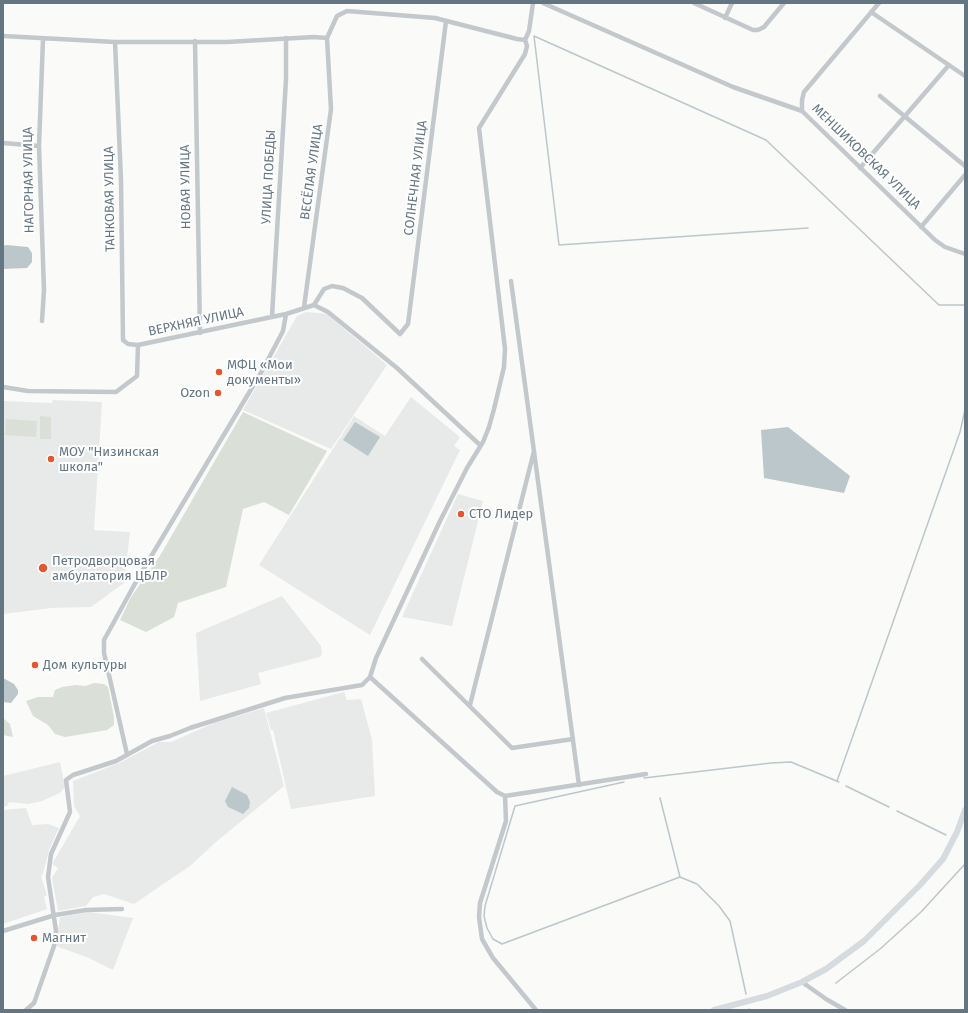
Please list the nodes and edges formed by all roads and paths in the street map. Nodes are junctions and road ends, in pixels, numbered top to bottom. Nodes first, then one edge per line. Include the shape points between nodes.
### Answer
1 (532, 3) edge
2 (542, 3) edge
3 (694, 3) edge
4 (732, 3) edge
5 (784, 3) edge
6 (879, 3) edge
7 (871, 12) junction
8 (725, 18) junction
9 (446, 21) junction
10 (3, 36) edge
11 (286, 38) junction
12 (327, 38) junction
13 (43, 39) junction
14 (525, 40) junction
15 (115, 42) junction
16 (195, 42) junction
17 (949, 65) junction
18 (965, 76) edge
19 (880, 96) dead end
20 (802, 111) junction
21 (904, 116) junction
22 (3, 143) edge
23 (39, 146) junction
24 (965, 166) edge
25 (860, 168) junction
26 (965, 175) edge
27 (921, 227) junction
28 (965, 254) edge
29 (511, 281) dead end
30 (314, 305) junction
31 (304, 308) junction
32 (286, 314) junction
33 (272, 316) junction
34 (42, 321) dead end
35 (200, 333) junction
36 (138, 345) junction
37 (3, 387) edge
38 (480, 445) junction
39 (534, 448) junction
40 (422, 659) dead end
41 (370, 677) junction
42 (470, 705) junction
43 (573, 739) junction
44 (127, 754) junction
45 (646, 774) dead end
46 (579, 785) junction
47 (505, 796) junction
48 (965, 810) edge
49 (122, 909) dead end
50 (56, 915) junction
51 (3, 931) edge
52 (802, 982) junction
53 (26, 1010) edge
54 (536, 1010) edge
55 (714, 1010) edge
56 (845, 1010) edge

1 - 14 street via 529,31
2 - 20 street via 733,87
3 - 8 street
4 - 8 street
5 - 8 street via 758,30
6 - 7 street, МЕНШИКОВСКАЯ УЛИЦА
7 - 17 street
7 - 20 street, МЕНШИКОВСКАЯ УЛИЦА via 804,92
9 - 12 street via 347,11 337,16
9 - 14 street
9 - 30 street, СОЛНЕЧНАЯ УЛИЦА via 408,324 400,334 362,298 344,288 332,286 324,289
10 - 13 street
11 - 12 street
11 - 16 street
11 - 33 street, УЛИЦА ПОБЕДЫ via 286,79
12 - 31 street, ВЕСЁЛАЯ УЛИЦА via 331,109
13 - 15 street
13 - 23 street, НАГОРНАЯ УЛИЦА
14 - 38 street via 525,54 479,128 505,349 504,367 489,427
15 - 16 street
15 - 36 street, ТАНКОВАЯ УЛИЦА via 121,180 123,340 128,344
16 - 35 street, НОВАЯ УЛИЦА
17 - 18 street
17 - 21 street
19 - 21 street
20 - 25 street, МЕНШИКОВСКАЯ УЛИЦА
21 - 24 street
21 - 25 street
22 - 23 street
23 - 34 street, НАГОРНАЯ УЛИЦА via 44,290
25 - 27 street, МЕНШИКОВСКАЯ УЛИЦА
26 - 27 street
27 - 28 street, МЕНШИКОВСКАЯ УЛИЦА via 945,247
29 - 39 street
30 - 31 street, ВЕРХНЯЯ УЛИЦА
30 - 38 street via 328,312 397,368
31 - 32 street, ВЕРХНЯЯ УЛИЦА
32 - 33 street, ВЕРХНЯЯ УЛИЦА
32 - 44 street via 283,331 262,371 104,640 104,653
33 - 35 street, ВЕРХНЯЯ УЛИЦА
35 - 36 street, ВЕРХНЯЯ УЛИЦА
36 - 37 street, ВЕРХНЯЯ УЛИЦА via 137,376 116,392 28,391
38 - 41 street via 428,548 376,658
39 - 42 street
39 - 43 street
40 - 42 street
41 - 44 street via 362,685 285,698 246,710 152,741
41 - 47 street via 497,792
42 - 43 street via 512,748
43 - 46 street
44 - 50 street via 116,761 66,780 70,812 50,854 48,877
45 - 46 street
46 - 47 street
47 - 54 street via 506,821 480,903 482,939 492,958
48 - 52 street via 943,859 920,885 864,941 826,969
49 - 50 street via 86,910
50 - 51 street
50 - 53 street via 52,953 34,1003
52 - 55 street via 767,996
52 - 56 street

